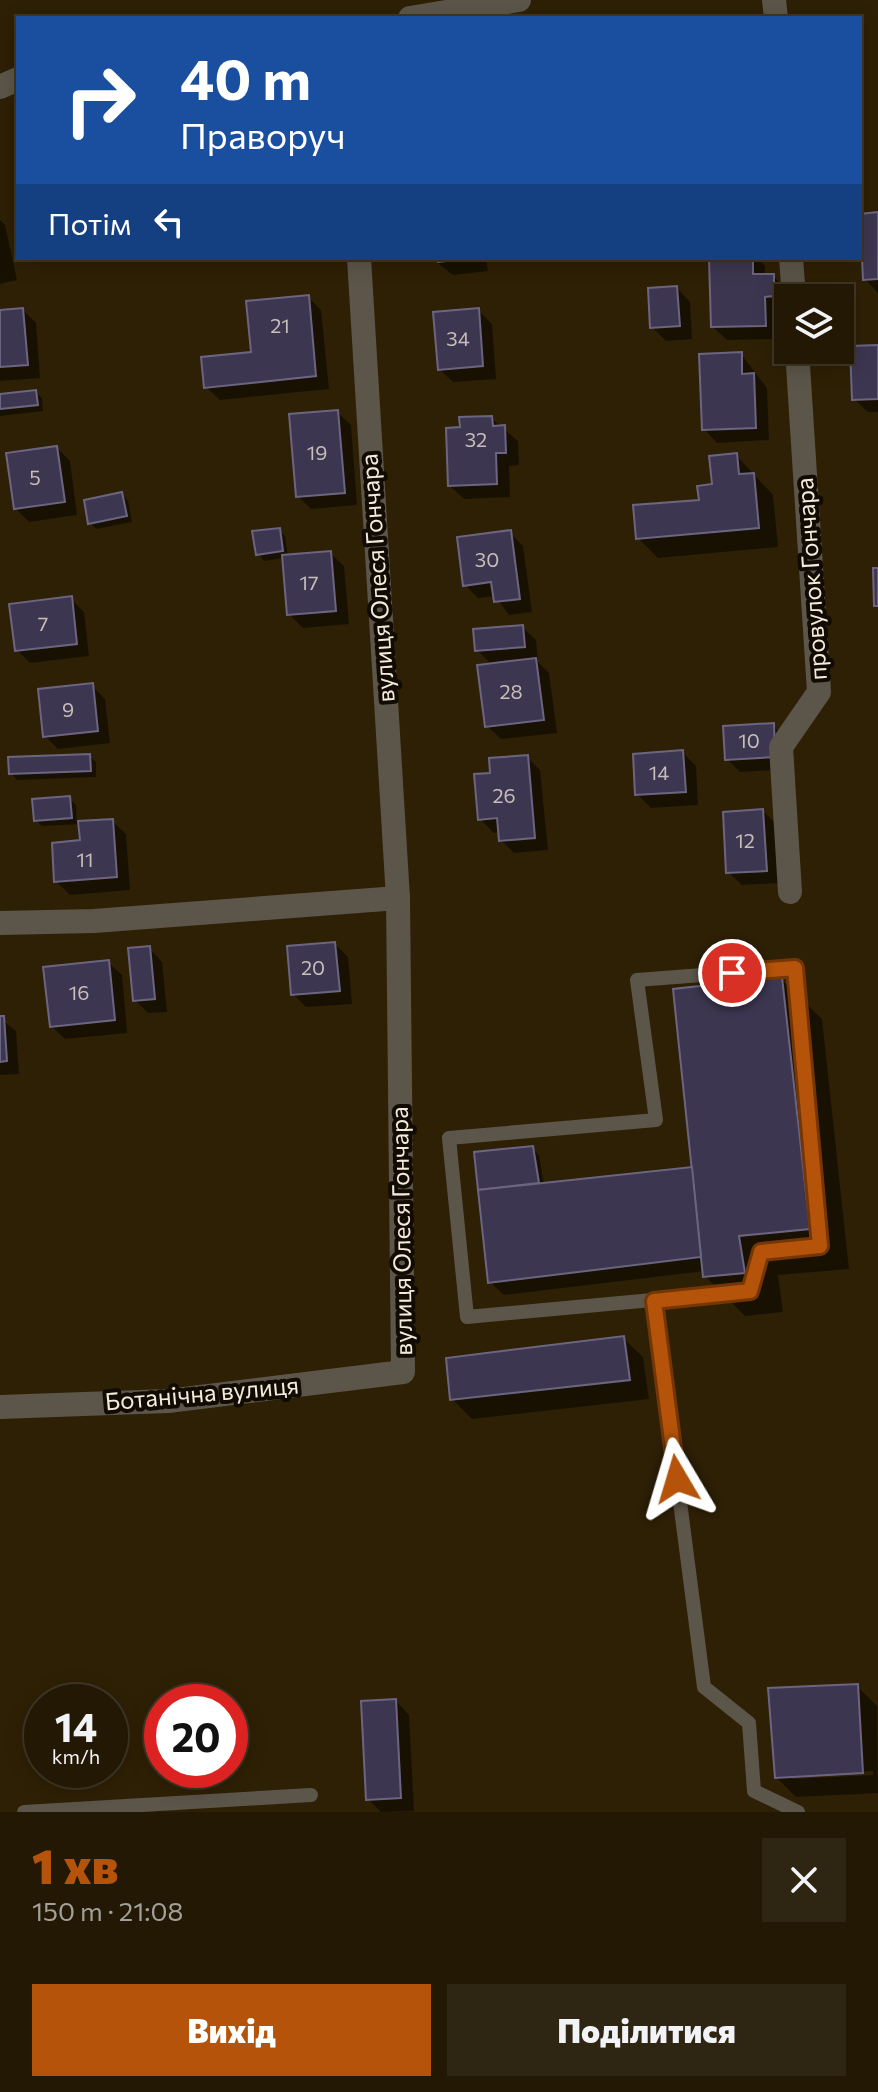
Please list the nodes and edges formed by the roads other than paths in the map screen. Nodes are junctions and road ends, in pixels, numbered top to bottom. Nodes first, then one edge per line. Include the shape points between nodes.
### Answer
1 (519, 0) edge
2 (422, 16) edge
3 (359, 260) edge
4 (791, 260) edge
5 (793, 284) edge
6 (798, 364) edge
7 (790, 892) dead end
8 (398, 898) junction
9 (0, 923) edge
10 (654, 1301) junction
11 (403, 1372) joint
12 (0, 1407) edge
13 (311, 1795) dead end
14 (24, 1812) edge
15 (798, 1812) edge

1 - 2 street
3 - 8 street, вулиця Олеся Гончара
4 - 5 street
6 - 7 street, провулок Гончара via 819,692 781,747
8 - 9 street
8 - 11 street, вулиця Олеся Гончара
10 - 10 lane via 467,1317 449,1138 656,1120 637,980 795,968 820,1246 761,1252 750,1291
10 - 15 lane via 704,1687 749,1723 754,1791
11 - 12 street, Ботанічна вулиця via 168,1401
13 - 14 lane

